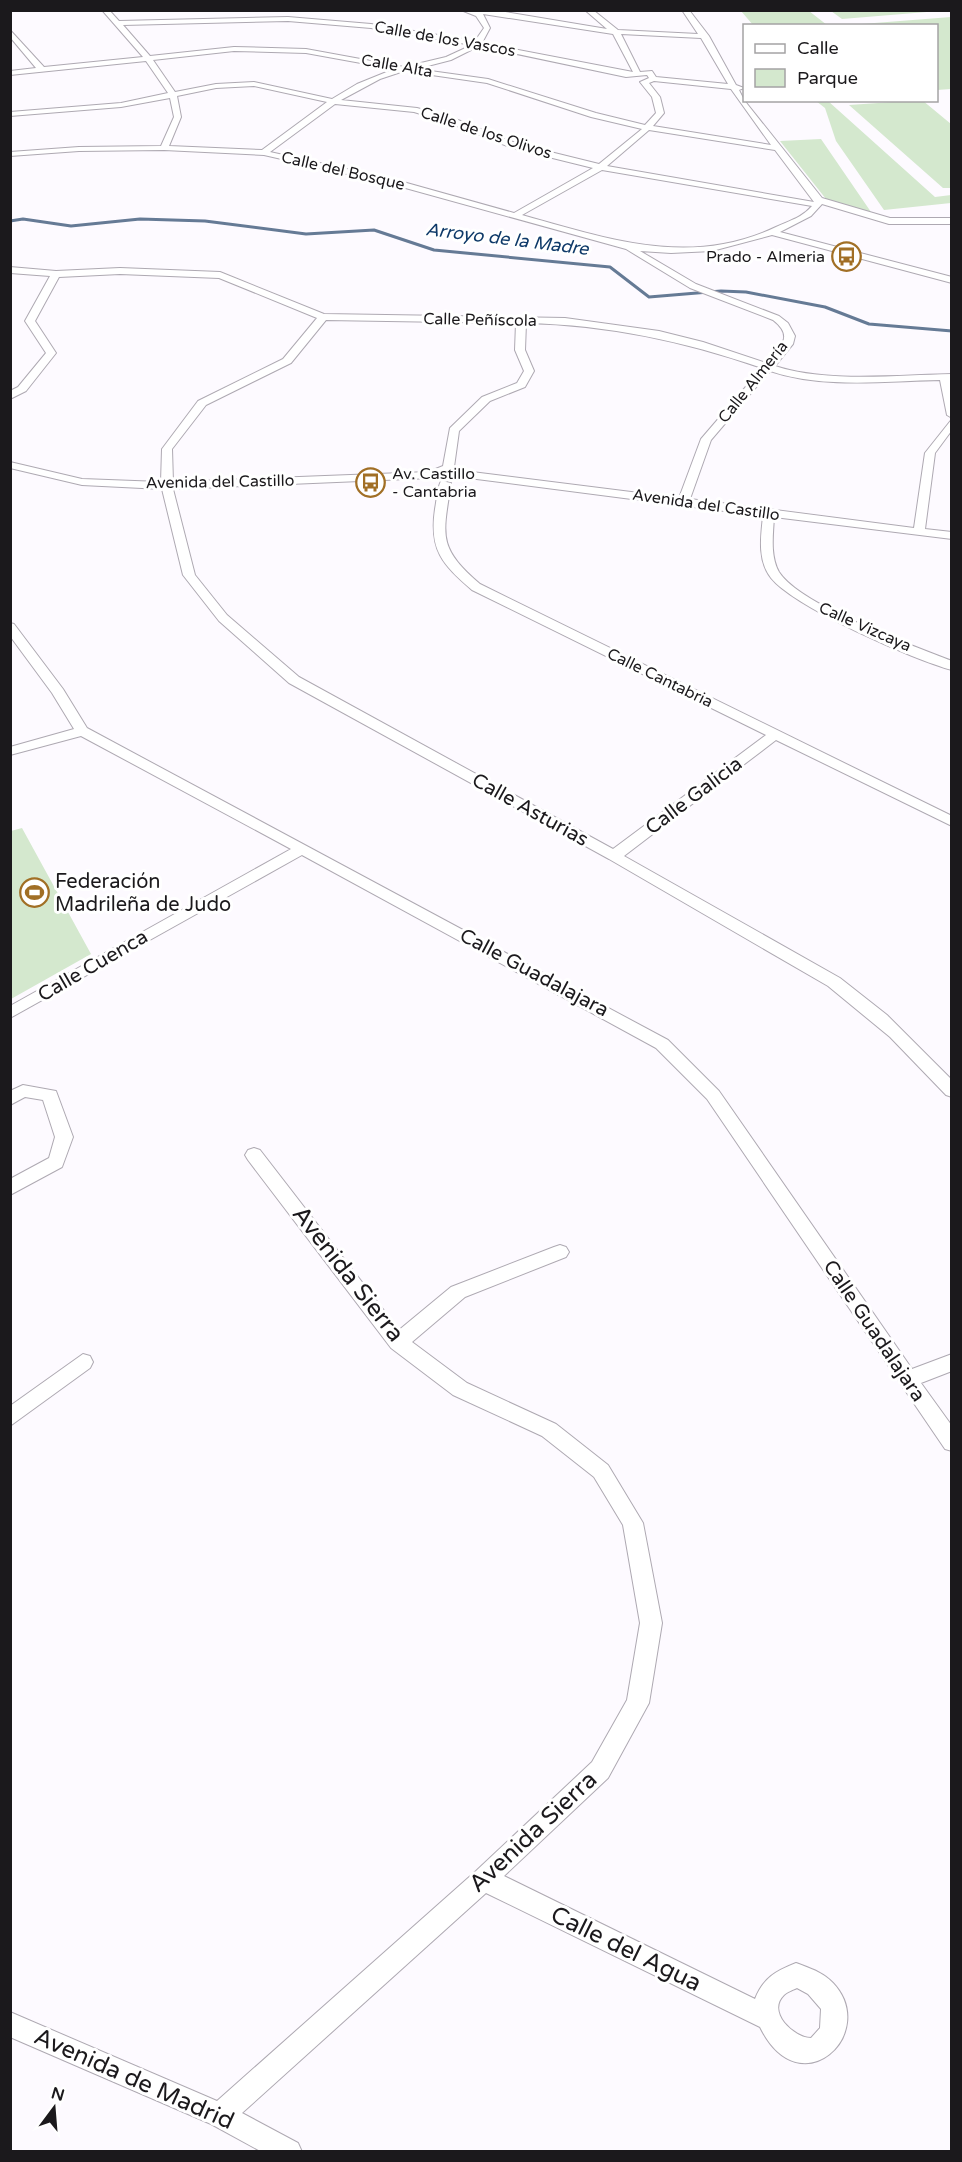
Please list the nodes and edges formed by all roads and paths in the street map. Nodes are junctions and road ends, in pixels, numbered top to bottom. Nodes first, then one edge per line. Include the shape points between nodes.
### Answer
1 (105, 10) edge
2 (464, 10) edge
3 (588, 10) edge
4 (685, 10) edge
5 (490, 11) edge
6 (479, 14) junction
7 (287, 15) edge
8 (118, 23) junction
9 (10, 32) edge
10 (616, 32) junction
11 (705, 36) junction
12 (479, 44) junction
13 (149, 58) junction
14 (403, 69) junction
15 (42, 70) junction
16 (10, 72) edge
17 (637, 72) junction
18 (626, 75) junction
19 (654, 79) junction
20 (644, 82) junction
21 (735, 88) junction
22 (743, 89) edge
23 (171, 96) junction
24 (743, 99) edge
25 (332, 101) junction
26 (745, 102) edge
27 (10, 114) edge
28 (648, 128) junction
29 (164, 148) junction
30 (777, 148) junction
31 (264, 153) junction
32 (10, 154) edge
33 (600, 166) junction
34 (819, 203) junction
35 (516, 215) junction
36 (951, 221) edge
37 (774, 233) junction
38 (660, 256) junction
39 (10, 270) edge
40 (56, 274) junction
41 (951, 280) edge
42 (322, 317) junction
43 (521, 320) junction
44 (767, 368) junction
45 (948, 377) edge
46 (10, 396) edge
47 (951, 415) edge
48 (951, 422) edge
49 (10, 465) edge
50 (448, 469) junction
51 (461, 474) junction
52 (431, 475) junction
53 (445, 483) junction
54 (167, 486) junction
55 (683, 502) junction
56 (769, 514) junction
57 (920, 532) junction
58 (951, 536) edge
59 (10, 627) edge
60 (951, 666) edge
61 (82, 731) junction
62 (775, 735) junction
63 (10, 751) edge
64 (951, 822) edge
65 (300, 849) junction
66 (614, 856) junction
67 (10, 1013) edge
68 (951, 1091) edge
69 (10, 1099) edge
70 (254, 1155) dead end
71 (10, 1188) edge
72 (560, 1252) dead end
73 (398, 1342) junction
74 (82, 1362) dead end
75 (951, 1362) edge
76 (908, 1380) junction
77 (10, 1418) edge
78 (951, 1443) edge
79 (484, 1879) junction
80 (767, 2018) dead end
81 (10, 2024) edge
82 (220, 2115) junction
83 (289, 2151) edge

1 - 8 street
2 - 6 street
3 - 10 street
4 - 11 street
5 - 6 street
5 - 10 street
6 - 12 street via 487,28
7 - 8 street, Calle de los Vascos
7 - 12 street, Calle de los Vascos
8 - 13 street
9 - 15 street
10 - 11 street
10 - 17 street
11 - 21 street
12 - 14 street via 463,53
12 - 18 street, Calle de los Vascos
13 - 14 street, Calle Alta via 273,48 337,55
13 - 15 street, Calle Alta
13 - 23 street
14 - 25 street via 360,84
14 - 28 street, Calle Alta via 488,81 574,110
15 - 16 street, Calle Alta
17 - 18 street
17 - 19 street via 649,73
18 - 20 street, Calle de los Vascos via 631,81
19 - 20 street
19 - 21 street
20 - 28 street via 656,97 660,113
21 - 22 street
21 - 24 street
23 - 25 street, Calle de los Olivos via 216,86 254,84
23 - 27 street, Calle de los Olivos via 121,105
23 - 29 street via 178,111 177,122
25 - 31 street
25 - 33 street, Calle de los Olivos via 414,110 515,146
26 - 30 street
28 - 30 street, Calle Alta
28 - 33 street
29 - 31 street, Calle del Bosque
29 - 32 street, Calle del Bosque
30 - 34 street
31 - 35 street, Calle del Bosque via 351,171
33 - 34 street, Calle de los Olivos
33 - 35 street
34 - 36 street, Calle de los Olivos via 889,221
34 - 37 street via 810,214
35 - 38 street, Calle del Bosque
37 - 38 street via 732,247
37 - 41 street
38 - 44 street, Calle Almería via 693,286 758,309 785,326 790,336 788,344
39 - 40 street, Calle Peñíscola
40 - 42 street, Calle Peñíscola via 120,270 220,275
40 - 46 street via 30,321 51,353 22,389
42 - 43 street, Calle Peñíscola
42 - 54 street, Calle Asturias via 287,361 202,404 167,449
43 - 44 street, Calle Peñíscola via 598,324 659,334
43 - 50 street via 520,350 529,370 521,385 486,399 454,430
44 - 45 street, Calle Peñíscola via 840,378
44 - 55 street, Calle Almería via 706,440
45 - 47 street
48 - 57 street via 930,453
49 - 54 street, Avenida del Castillo via 82,482
50 - 51 street, Avenida del Castillo
50 - 52 street, Avenida del Castillo
51 - 53 street via 457,481
51 - 55 street, Avenida del Castillo
52 - 53 street via 436,482
52 - 54 street, Avenida del Castillo
53 - 62 street, Calle Cantabria via 437,538 451,566 476,587
54 - 66 street, Calle Asturias via 189,575 223,618 294,680
55 - 56 street, Avenida del Castillo
56 - 57 street, Avenida del Castillo
56 - 60 street, Calle Vizcaya via 765,548 776,576 813,604
57 - 58 street, Avenida del Castillo
59 - 61 street, Calle Guadalajara
61 - 63 street
61 - 65 street, Calle Guadalajara
62 - 64 street, Calle Cantabria
62 - 66 street, Calle Galicia
65 - 67 street, Calle Cuenca
65 - 76 street, Calle Guadalajara via 662,1044 713,1095
66 - 68 street, Calle Asturias via 862,1001 901,1035
69 - 71 street via 23,1091 50,1095 64,1137 56,1162
70 - 73 street, Avenida Sierra
72 - 73 street via 458,1292
73 - 79 street, Avenida Sierra via 460,1389 549,1430 601,1471 633,1523 651,1623 638,1703 600,1770
74 - 77 street
75 - 76 street
76 - 78 street, Calle Guadalajara
79 - 80 street, Calle del Agua
79 - 82 street, Avenida Sierra
81 - 82 street, Avenida de Madrid
82 - 83 street, Avenida de Madrid

